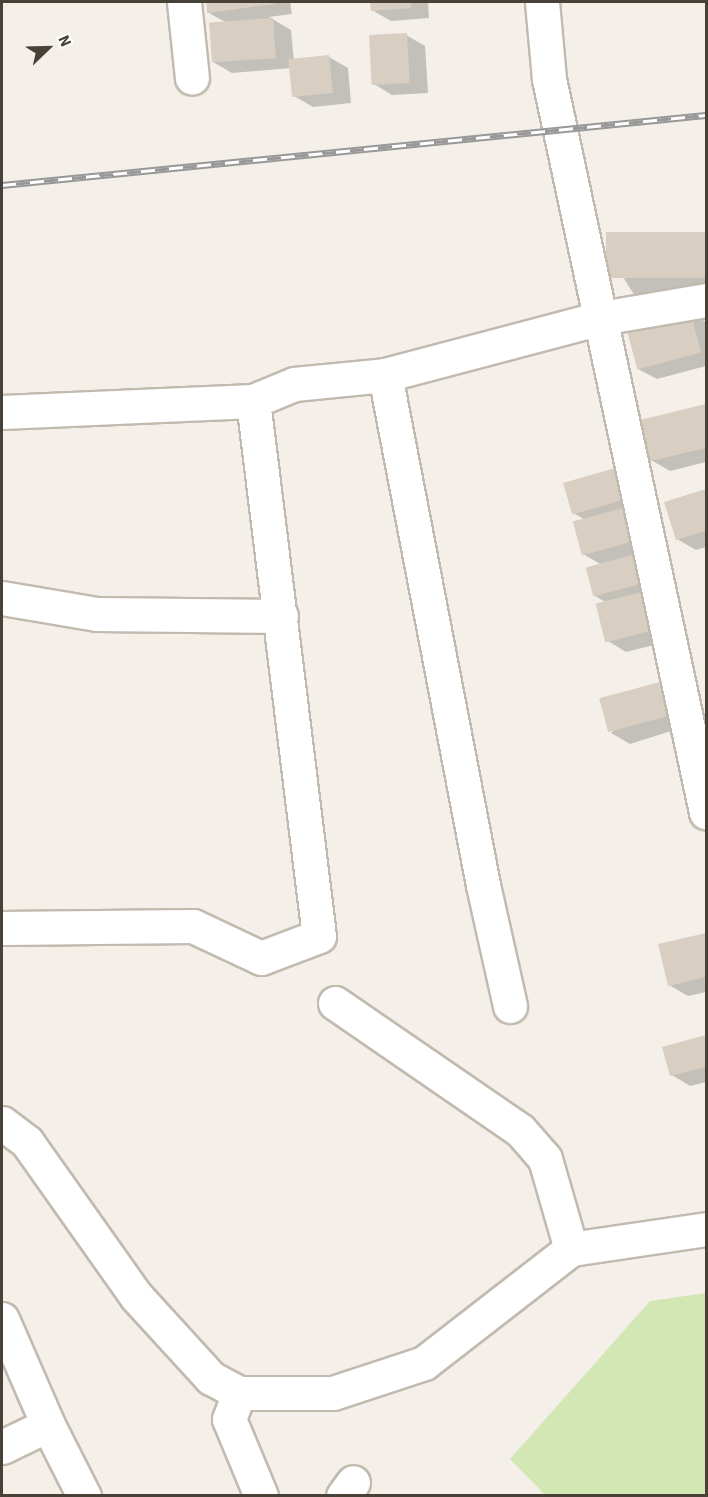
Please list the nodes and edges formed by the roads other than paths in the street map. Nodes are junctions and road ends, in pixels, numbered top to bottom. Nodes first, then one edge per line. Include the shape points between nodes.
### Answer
1 (184, 2) edge
2 (542, 2) edge
3 (192, 78) dead end
4 (706, 300) edge
5 (601, 318) junction
6 (385, 375) junction
7 (253, 401) junction
8 (2, 412) edge
9 (2, 598) edge
10 (281, 616) junction
11 (706, 812) edge
12 (2, 928) edge
13 (335, 1004) dead end
14 (510, 1006) dead end
15 (2, 1124) edge
16 (706, 1229) edge
17 (571, 1249) junction
18 (2, 1319) edge
19 (239, 1393) junction
20 (48, 1425) junction
21 (2, 1447) edge
22 (84, 1496) edge
23 (261, 1496) edge

1 - 3 street
2 - 5 street via 549,79
4 - 5 street
5 - 6 street
5 - 11 street
6 - 7 street via 294,384
6 - 14 street
7 - 8 street
7 - 10 street
9 - 10 street via 97,614
10 - 12 street via 319,936 261,958 193,926
13 - 17 street via 520,1130 545,1159
15 - 19 street via 27,1142 136,1296 211,1377
16 - 17 street
17 - 19 street via 424,1364 333,1393
18 - 20 street
19 - 23 street via 229,1419
20 - 21 street
20 - 22 street

